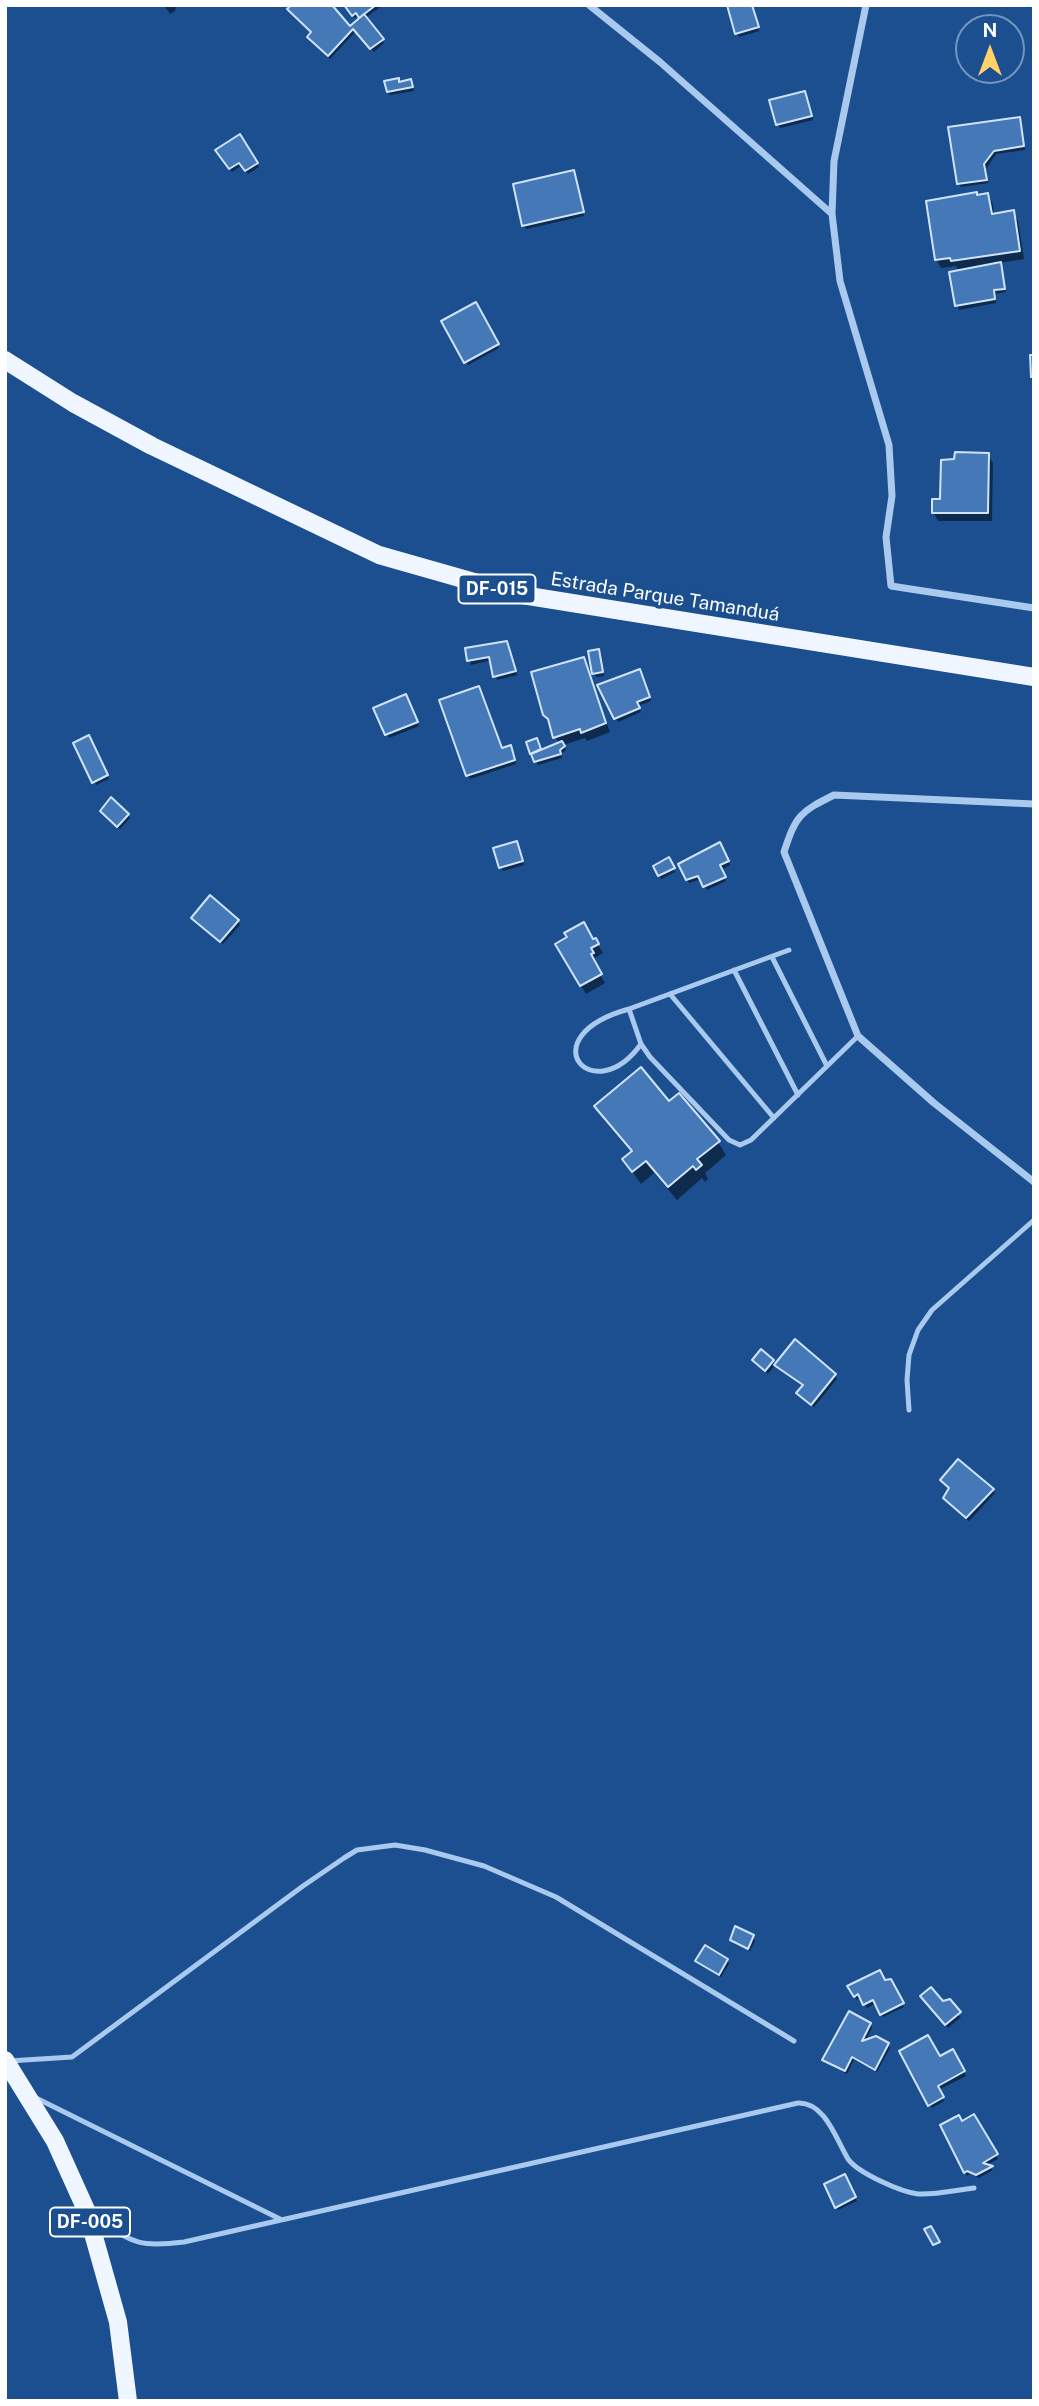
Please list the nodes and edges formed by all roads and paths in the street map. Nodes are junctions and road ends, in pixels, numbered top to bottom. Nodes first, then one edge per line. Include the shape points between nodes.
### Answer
1 (589, 5) edge
2 (866, 5) edge
3 (832, 214) junction
4 (5, 360) edge
5 (1034, 608) edge
6 (1034, 677) edge
7 (1034, 804) edge
8 (789, 950) dead end
9 (772, 957) junction
10 (734, 970) junction
11 (670, 994) junction
12 (629, 1009) junction
13 (858, 1036) junction
14 (641, 1044) junction
15 (827, 1066) junction
16 (798, 1095) junction
17 (774, 1118) junction
18 (1034, 1182) edge
19 (1034, 1220) edge
20 (909, 1410) dead end
21 (794, 2041) dead end
22 (6, 2061) edge
23 (24, 2092) junction
24 (974, 2188) dead end
25 (88, 2212) junction
26 (282, 2220) junction
27 (128, 2401) edge

1 - 3 street
2 - 3 street via 834,162
3 - 5 street via 841,281 889,445 892,496 886,537 891,586
4 - 6 main road, Estrada Parque Tamanduá / DF-015 via 152,446 379,555 516,594
7 - 13 street via 834,795 804,810 784,852
8 - 9 lane
9 - 10 lane
9 - 15 lane
10 - 11 lane
10 - 16 lane
11 - 12 lane
11 - 17 lane
12 - 14 lane
12 - 14 lane via 594,1022 576,1044 575,1055 580,1065 602,1072 633,1055
13 - 15 lane
13 - 18 street
14 - 17 lane via 734,1143 746,1144
15 - 16 lane
16 - 17 lane
19 - 20 lane via 932,1310 918,1330 909,1355
21 - 22 lane via 556,1897 484,1867 395,1845 357,1850 344,1858 72,2057
22 - 23 main road, DF-005
23 - 25 main road, DF-005 via 55,2141
23 - 26 lane
24 - 26 lane via 917,2194 862,2171 848,2160 820,2110 798,2102
25 - 26 lane via 135,2243 156,2245
25 - 27 main road, DF-005 via 118,2322

